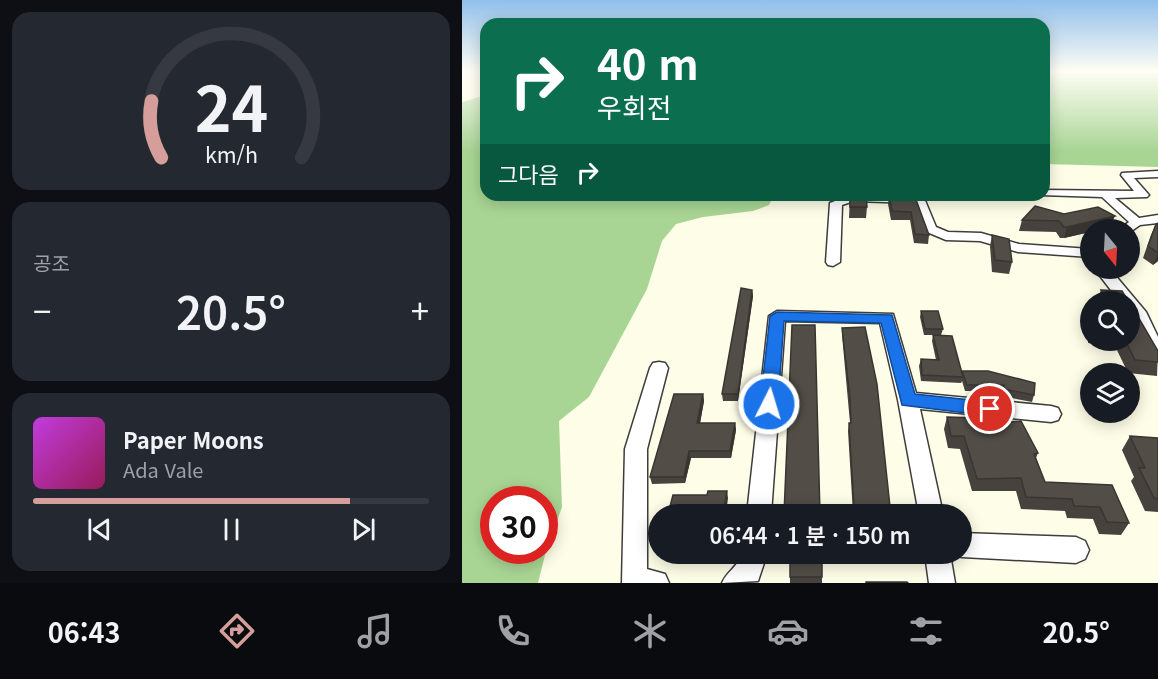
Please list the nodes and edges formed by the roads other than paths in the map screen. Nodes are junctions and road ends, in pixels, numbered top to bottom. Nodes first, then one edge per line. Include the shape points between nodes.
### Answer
1 (1158, 174) edge
2 (1050, 193) edge
3 (1105, 194) junction
4 (843, 201) edge
5 (922, 201) edge
6 (1133, 219) edge
7 (1158, 219) edge
8 (1140, 222) edge
9 (1080, 252) edge
10 (833, 262) dead end
11 (1110, 279) edge
12 (1120, 291) edge
13 (1140, 316) edge
14 (1158, 356) edge
15 (659, 368) dead end
16 (908, 400) junction
17 (1051, 414) dead end
18 (760, 504) edge
19 (929, 504) edge
20 (972, 545) edge
21 (1076, 550) dead end
22 (752, 564) edge
23 (939, 564) edge
24 (641, 582) edge
25 (735, 583) edge
26 (942, 583) edge

1 - 3 street via 1126,176 1143,195
2 - 3 street
3 - 6 street
4 - 10 street via 836,203
5 - 9 street via 931,229 938,234 981,237 1018,249
7 - 8 street
11 - 12 street
13 - 14 street
15 - 24 street via 636,449
16 - 17 street
16 - 18 street via 887,318 777,316
16 - 19 street
20 - 21 street
22 - 25 street via 749,572
23 - 26 street

